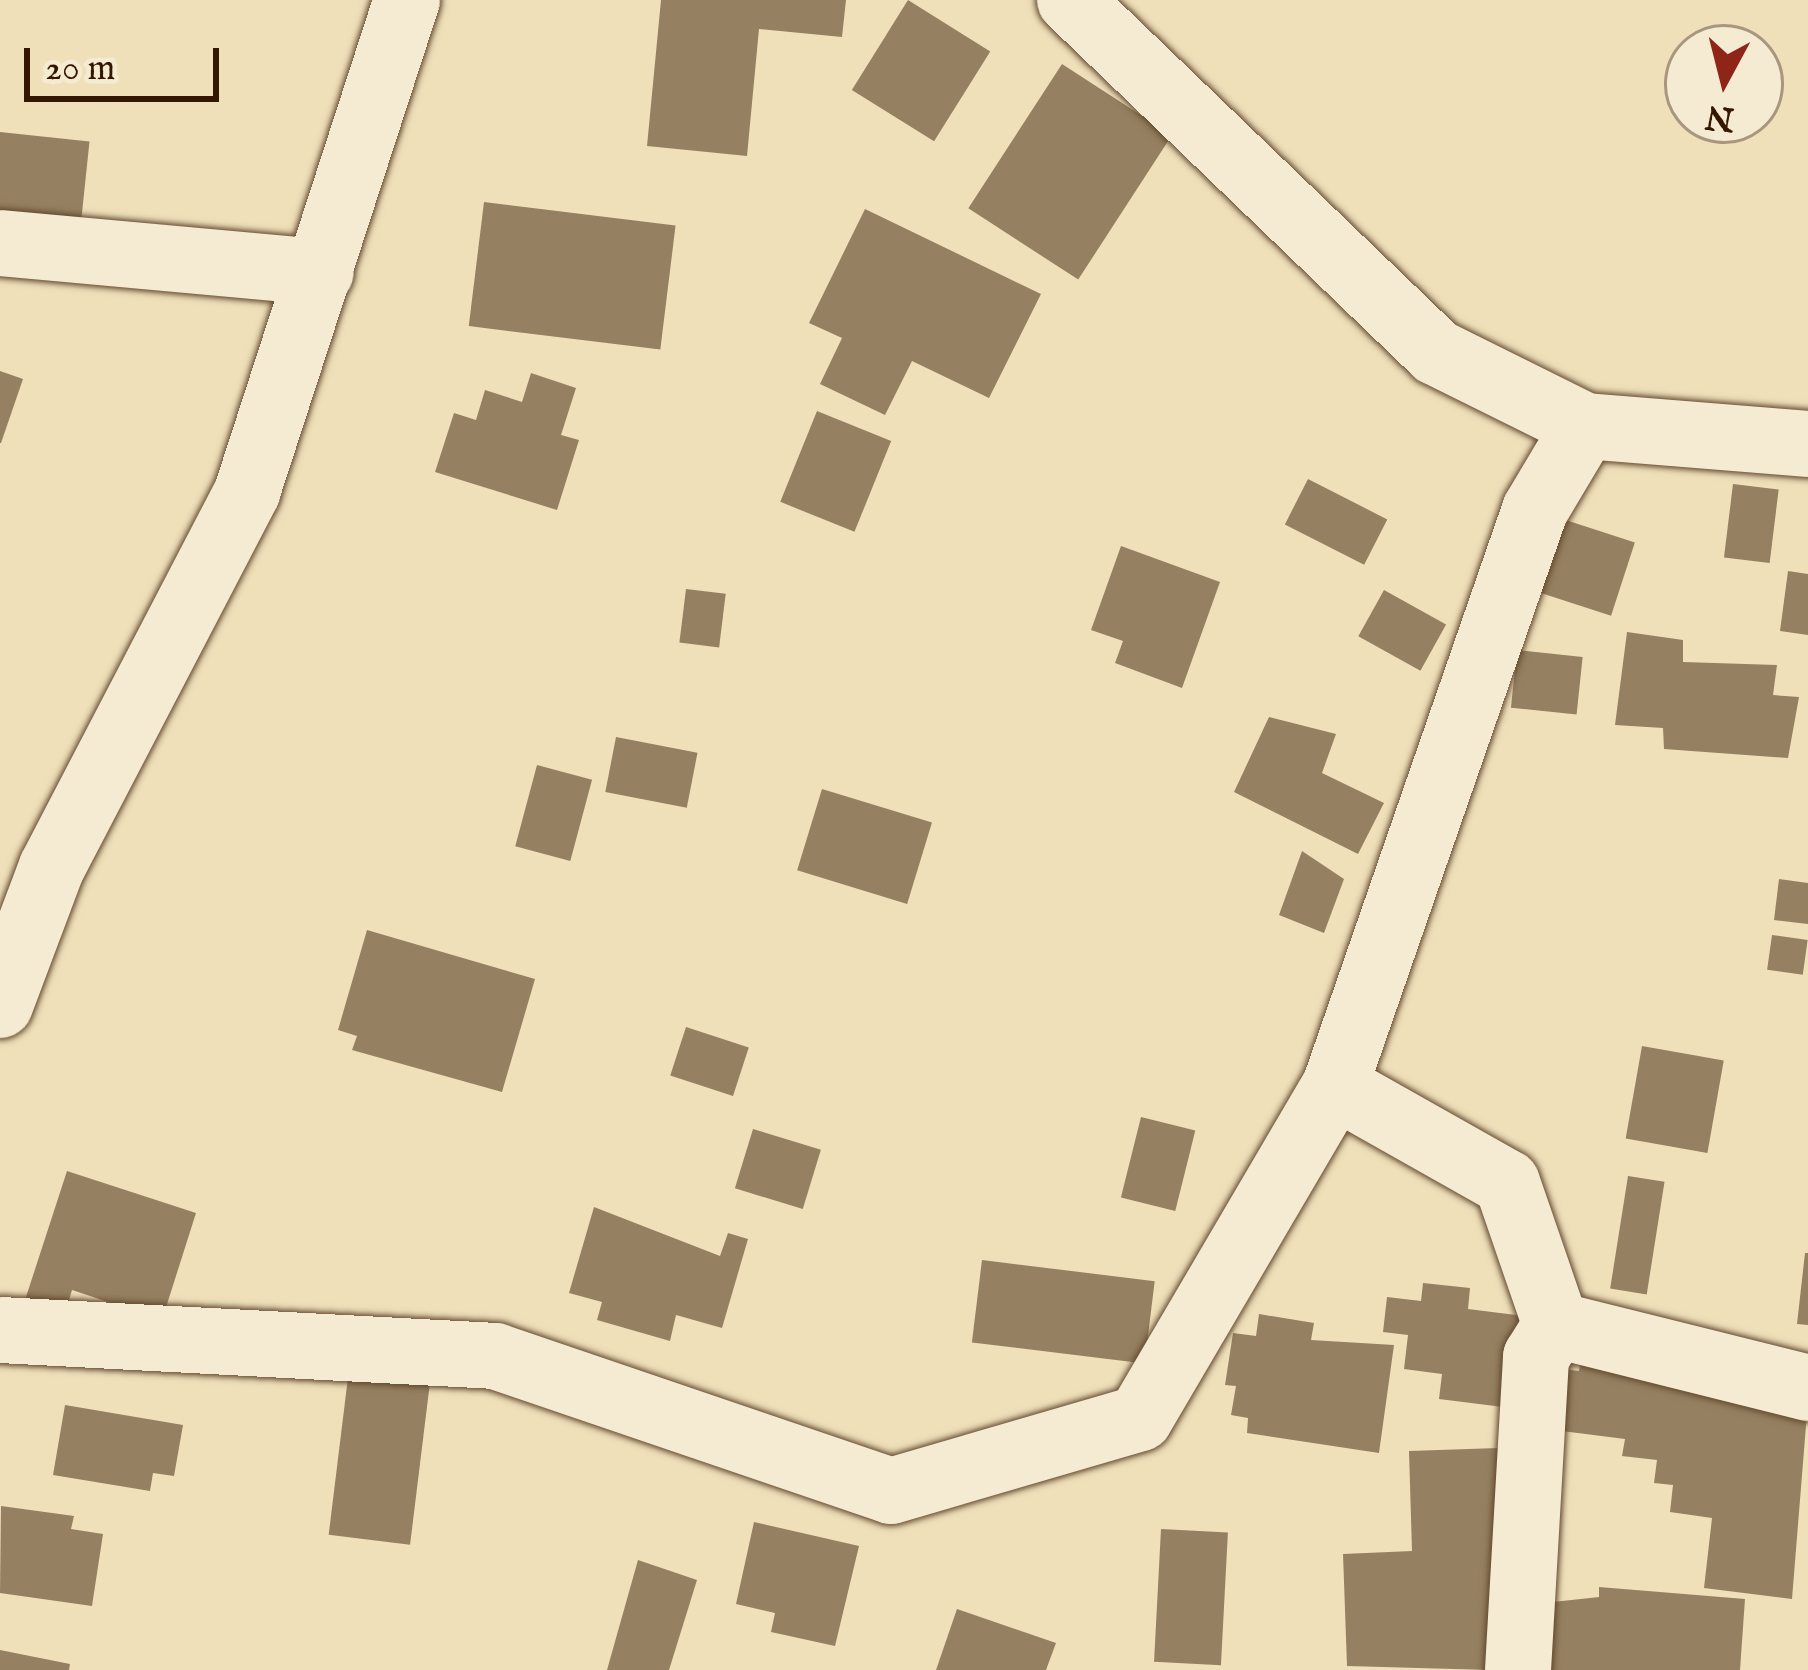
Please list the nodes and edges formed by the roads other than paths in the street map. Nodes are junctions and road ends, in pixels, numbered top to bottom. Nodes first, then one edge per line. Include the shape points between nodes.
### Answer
1 (407, 0) edge
2 (1070, 0) edge
3 (0, 243) edge
4 (321, 272) junction
5 (1585, 426) junction
6 (1808, 444) edge
7 (0, 1005) edge
8 (1335, 1086) junction
9 (1556, 1325) junction
10 (0, 1330) edge
11 (1808, 1388) edge
12 (1518, 1670) edge

1 - 4 street
2 - 5 street via 1436,352
3 - 4 street
4 - 7 street via 247,491 52,867
5 - 6 street
5 - 8 street via 1535,510
8 - 9 street via 1508,1183
8 - 10 street via 1141,1418 891,1491 495,1356
9 - 11 street
9 - 12 street via 1536,1357

